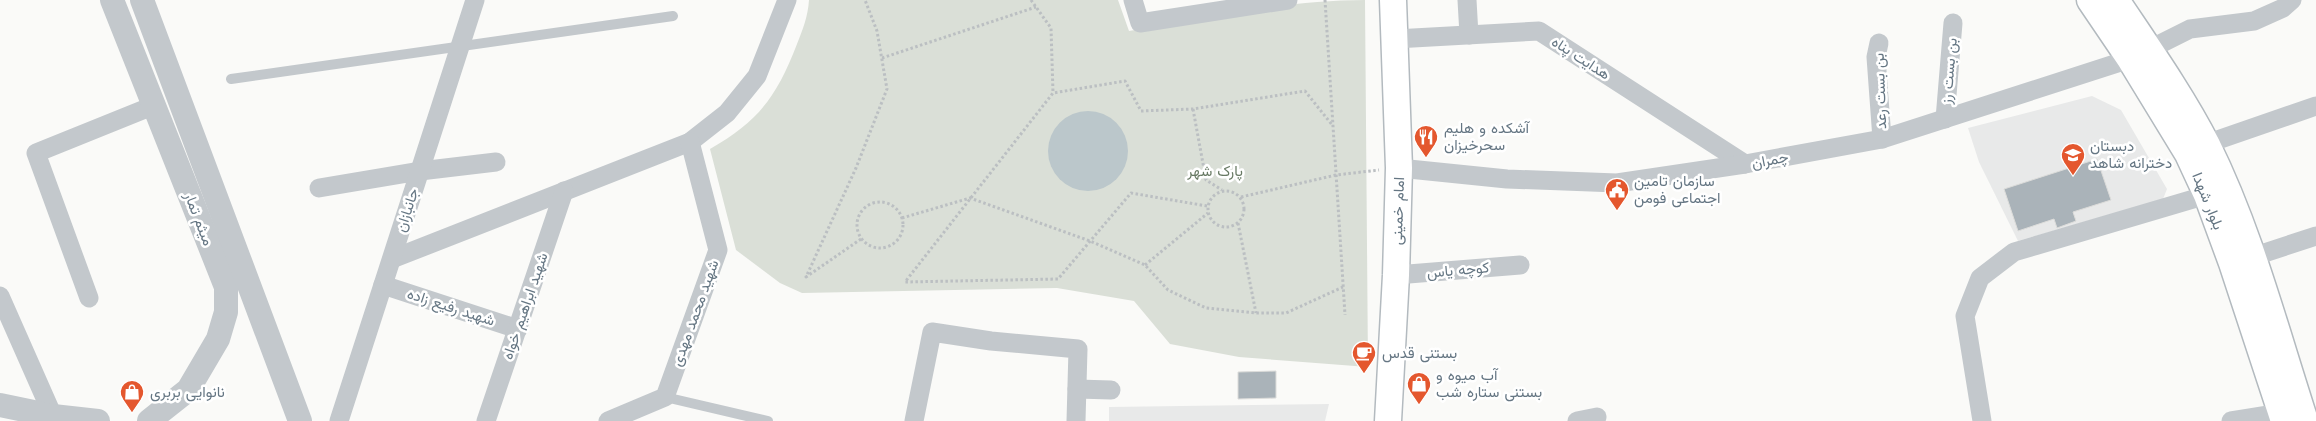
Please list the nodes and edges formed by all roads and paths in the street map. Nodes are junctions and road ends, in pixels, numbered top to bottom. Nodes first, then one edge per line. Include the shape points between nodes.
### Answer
1 (112, 0) edge
2 (142, 0) edge
3 (475, 0) edge
4 (787, 0) edge
5 (865, 0) edge
6 (1031, 0) edge
7 (1133, 0) edge
8 (1288, 0) edge
9 (1325, 0) edge
10 (1393, 0) edge
11 (1467, 0) edge
12 (2090, 0) edge
13 (2116, 0) edge
14 (2292, 0) edge
15 (1036, 7) junction
16 (673, 16) dead end
17 (1953, 23) dead end
18 (1469, 35) junction
19 (1395, 39) junction
20 (1879, 43) dead end
21 (460, 46) junction
22 (2140, 54) junction
23 (882, 58) junction
24 (231, 78) dead end
25 (1053, 93) junction
26 (156, 105) junction
27 (2316, 106) edge
28 (1193, 109) junction
29 (1945, 119) junction
30 (1333, 126) junction
31 (1882, 139) junction
32 (690, 142) junction
33 (2206, 144) junction
34 (496, 162) dead end
35 (1745, 164) junction
36 (1399, 168) junction
37 (420, 171) junction
38 (1336, 176) junction
39 (318, 188) dead end
40 (1222, 190) junction
41 (564, 191) junction
42 (2207, 195) junction
43 (1241, 197) junction
44 (970, 198) junction
45 (1208, 206) junction
46 (1208, 213) junction
47 (902, 218) junction
48 (1238, 223) junction
49 (2316, 236) edge
50 (861, 239) junction
51 (1090, 241) junction
52 (2252, 256) junction
53 (392, 259) junction
54 (1145, 265) junction
55 (1520, 265) dead end
56 (1396, 275) junction
57 (236, 284) junction
58 (383, 285) junction
59 (1343, 287) junction
60 (0, 296) edge
61 (89, 298) dead end
62 (1256, 313) junction
63 (1345, 315) dead end
64 (518, 329) junction
65 (1077, 389) junction
66 (1111, 390) dead end
67 (665, 397) junction
68 (0, 405) edge
69 (1597, 417) dead end
70 (2290, 418) edge
71 (55, 419) edge
72 (98, 421) edge
73 (149, 421) edge
74 (300, 421) edge
75 (339, 421) edge
76 (486, 421) edge
77 (608, 421) edge
78 (768, 421) edge
79 (914, 421) edge
80 (1076, 421) edge
81 (1388, 421) edge
82 (1578, 421) edge
83 (1982, 421) edge
84 (2231, 421) edge

1 - 26 street, میثم تمار
2 - 57 street, میثم تمار
3 - 21 street, جانبازان
4 - 32 street via 756,76 727,113
5 - 23 path via 877,31
6 - 15 path
7 - 8 street via 1140,23
9 - 30 path
10 - 19 main road, امام خمینی
11 - 18 street
12 - 22 main road, بلوار شهدا
13 - 22 main road, بلوار شهدا
14 - 22 street, چمران via 2283,8 2254,21 2190,29
15 - 23 path
15 - 25 path via 1051,28
16 - 21 lane
17 - 29 street, بن بست رز
18 - 19 street, هدایت پناه
18 - 35 street, هدایت پناه via 1539,31
19 - 36 main road, امام خمینی
20 - 31 street, بن بست رعد via 1876,57
21 - 24 lane
21 - 37 street, جانبازان
22 - 29 street, چمران
22 - 33 main road, بلوار شهدا
22 - 42 main road, بلوار شهدا
23 - 50 path via 888,89 806,278
25 - 28 path via 1126,81 1141,111
25 - 44 path
26 - 57 street, میثم تمار
26 - 61 street via 36,153
27 - 33 street
28 - 30 path via 1305,92
28 - 40 path via 1206,180
29 - 31 street, چمران
30 - 38 path
31 - 35 street, چمران
32 - 41 street
32 - 67 street, شهید محمد مهدی via 718,250
33 - 52 main road, بلوار شهدا
34 - 37 street
35 - 36 street, چمران via 1617,183 1506,179
36 - 38 path
36 - 56 main road, امام خمینی
37 - 39 street
37 - 53 street, جانبازان
38 - 43 path
38 - 59 path
40 - 43 path
40 - 45 path via 1215,193
41 - 53 street
41 - 64 street, شهید ابراهیم خواه
42 - 70 main road, بلوار شهدا
42 - 83 street via 2014,252 1980,278 1965,316
43 - 48 path via 1244,211
44 - 47 path
44 - 51 path
44 - 51 path via 905,282 1058,279
45 - 46 path
45 - 51 path via 1131,193
46 - 48 path via 1211,220 1224,227
46 - 54 path
47 - 50 path via 903,227 895,243 877,248
47 - 50 path via 898,210 883,201 866,206 856,221
48 - 62 path
49 - 52 street
51 - 54 path
52 - 70 main road, بلوار شهدا
53 - 58 street, جانبازان
54 - 62 path via 1168,290 1206,308
55 - 56 street, کوچه یاس
56 - 81 main road, امام خمینی
57 - 73 street, میثم تمار via 218,340 188,390
57 - 74 street, میثم تمار
58 - 64 street, شهید رفیع زاده
58 - 75 street, جانبازان
59 - 62 path via 1286,313
59 - 63 path
60 - 71 street
64 - 76 street, شهید ابراهیم خواه
65 - 66 street
65 - 79 street via 1078,349 991,342 932,332
65 - 80 street
67 - 77 street
67 - 78 lane
68 - 71 street
69 - 82 street
70 - 84 street
71 - 72 street

